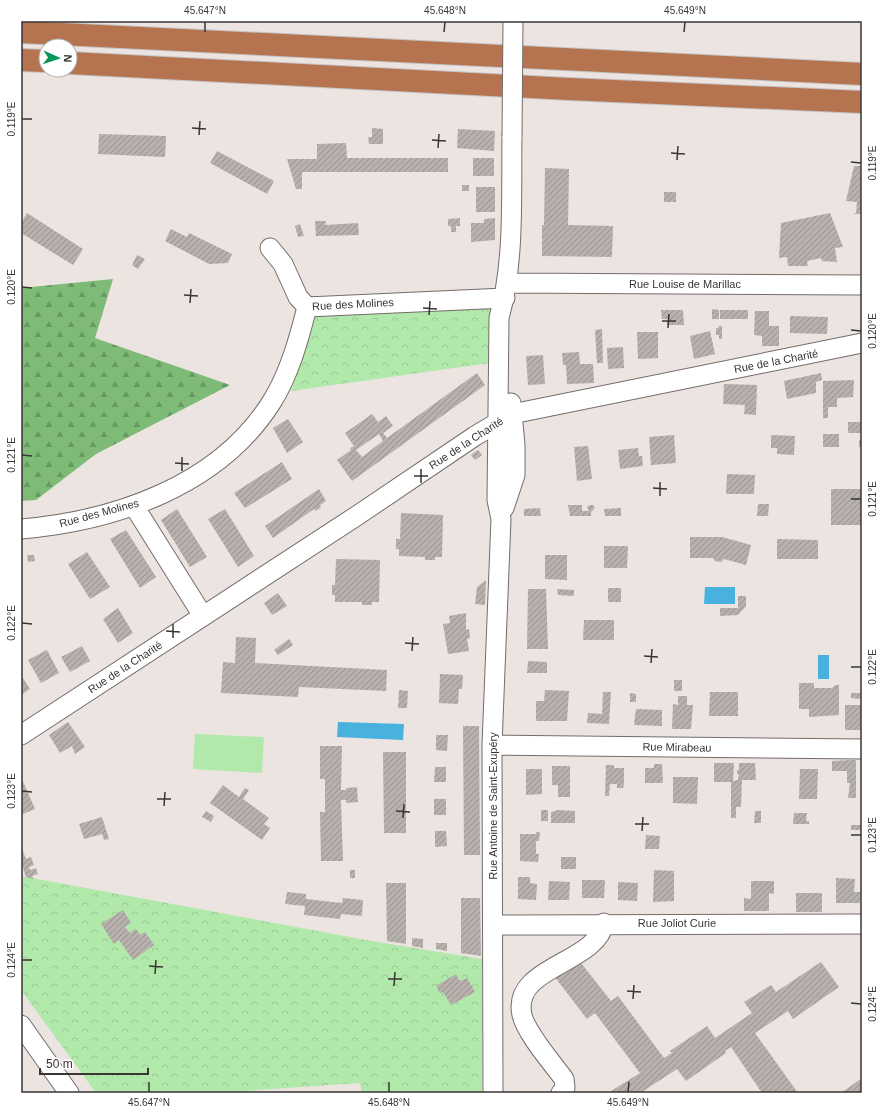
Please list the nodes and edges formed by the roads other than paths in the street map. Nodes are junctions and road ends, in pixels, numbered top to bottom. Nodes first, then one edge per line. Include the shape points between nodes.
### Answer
1 (513, 21) edge
2 (21, 32) edge
3 (21, 60) edge
4 (38, 61) edge
5 (78, 63) edge
6 (862, 74) edge
7 (862, 102) edge
8 (270, 248) dead end
9 (862, 285) edge
10 (506, 291) junction
11 (307, 307) junction
12 (862, 343) edge
13 (506, 418) junction
14 (134, 506) junction
15 (21, 529) edge
16 (203, 616) junction
17 (21, 735) edge
18 (492, 745) junction
19 (862, 749) edge
20 (604, 923) junction
21 (862, 924) edge
22 (493, 925) junction
23 (22, 1030) edge
24 (69, 1093) edge
25 (493, 1093) edge
26 (561, 1093) edge

1 - 10 street, Rue Antoine de Saint-Exupéry, bridge via 510,265
2 - 6 highway
3 - 4 highway
5 - 7 highway
8 - 11 street via 283,264 298,298
9 - 10 street, Rue Louise de Marillac
10 - 11 street, Rue des Molines
10 - 13 street, Rue Antoine de Saint-Exupéry via 500,318
11 - 14 street, Rue des Molines via 290,365 272,402 240,442 180,486
12 - 13 street, Rue de la Charité
13 - 16 street, Rue de la Charité
13 - 18 street, Rue Antoine de Saint-Exupéry via 497,500 501,519
14 - 15 street, Rue des Molines via 50,526
14 - 16 street
16 - 17 street, Rue de la Charité
18 - 19 street, Rue Mirabeau
18 - 22 street, Rue Antoine de Saint-Exupéry
20 - 21 street, Rue Joliot Curie
20 - 22 street, Rue Joliot Curie
20 - 26 street via 603,931 594,942 542,976 525,991 522,1016 564,1080 565,1088
22 - 25 street, Rue Antoine de Saint-Exupéry
23 - 24 street

